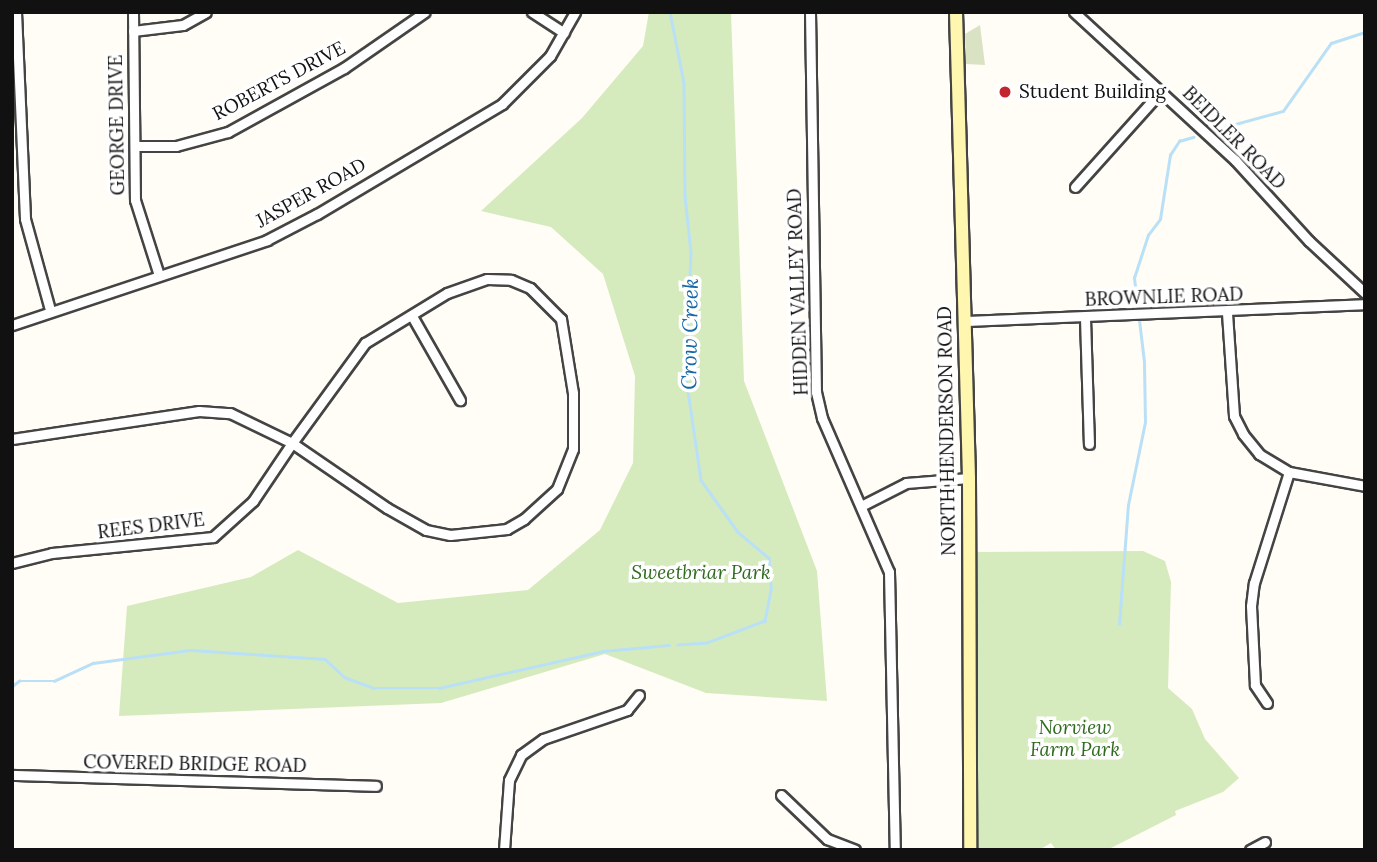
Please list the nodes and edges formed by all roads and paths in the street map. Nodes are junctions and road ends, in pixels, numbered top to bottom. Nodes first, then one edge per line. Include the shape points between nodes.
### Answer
1 (16, 12) edge
2 (133, 12) edge
3 (206, 12) edge
4 (425, 12) edge
5 (532, 12) edge
6 (575, 12) edge
7 (810, 12) edge
8 (956, 12) edge
9 (1074, 12) edge
10 (133, 31) junction
11 (564, 33) junction
12 (1161, 91) junction
13 (135, 146) junction
14 (1074, 187) dead end
15 (159, 275) junction
16 (1365, 293) edge
17 (1365, 304) edge
18 (51, 310) junction
19 (1227, 313) junction
20 (412, 316) junction
21 (1085, 318) junction
22 (965, 321) junction
23 (12, 325) edge
24 (460, 400) dead end
25 (12, 439) edge
26 (292, 443) junction
27 (1089, 444) dead end
28 (1289, 472) junction
29 (969, 478) junction
30 (1365, 486) edge
31 (863, 505) junction
32 (12, 563) edge
33 (639, 695) dead end
34 (1267, 704) dead end
35 (12, 775) edge
36 (376, 786) dead end
37 (781, 795) dead end
38 (1265, 842) dead end
39 (504, 850) edge
40 (855, 850) edge
41 (895, 850) edge
42 (970, 850) edge
43 (1250, 850) edge

1 - 18 street via 24,217
2 - 10 street, GEORGE DRIVE
3 - 10 street via 183,25
4 - 13 street, ROBERTS DRIVE via 344,68 229,132 176,146
5 - 11 street
6 - 11 street, JASPER ROAD
7 - 31 street, HIDDEN VALLEY ROAD via 816,392 822,418
8 - 22 street, NORTH HENDERSON ROAD
9 - 12 street, BEIDLER ROAD
10 - 13 street, GEORGE DRIVE
11 - 15 street, JASPER ROAD via 534,76 502,104 317,215 267,240
12 - 14 street
12 - 16 street, BEIDLER ROAD via 1254,178 1309,241
13 - 15 street, GEORGE DRIVE via 135,200
15 - 18 street, JASPER ROAD
17 - 19 street, BROWNLIE ROAD
18 - 23 street, JASPER ROAD
19 - 21 street, BROWNLIE ROAD
19 - 28 street via 1234,416 1259,454
20 - 24 street
20 - 26 street, REES DRIVE via 365,343 350,358
20 - 26 street, REES DRIVE via 447,293 487,279 511,280 530,288 562,319 575,419 568,468 555,491 507,529 450,535 426,530 387,508
21 - 22 street, BROWNLIE ROAD
21 - 27 street
22 - 29 street, NORTH HENDERSON ROAD
25 - 26 street, REES DRIVE via 199,411 230,414
26 - 32 street, REES DRIVE via 253,501 213,537 52,553
28 - 30 street
28 - 34 street via 1251,606 1255,685
29 - 31 street via 906,483
29 - 42 street, NORTH HENDERSON ROAD
31 - 41 street, HIDDEN VALLEY ROAD via 886,556 890,581
33 - 39 street via 627,710 543,739 521,755 509,780
35 - 36 street, COVERED BRIDGE ROAD
37 - 40 street via 827,839
38 - 43 street

